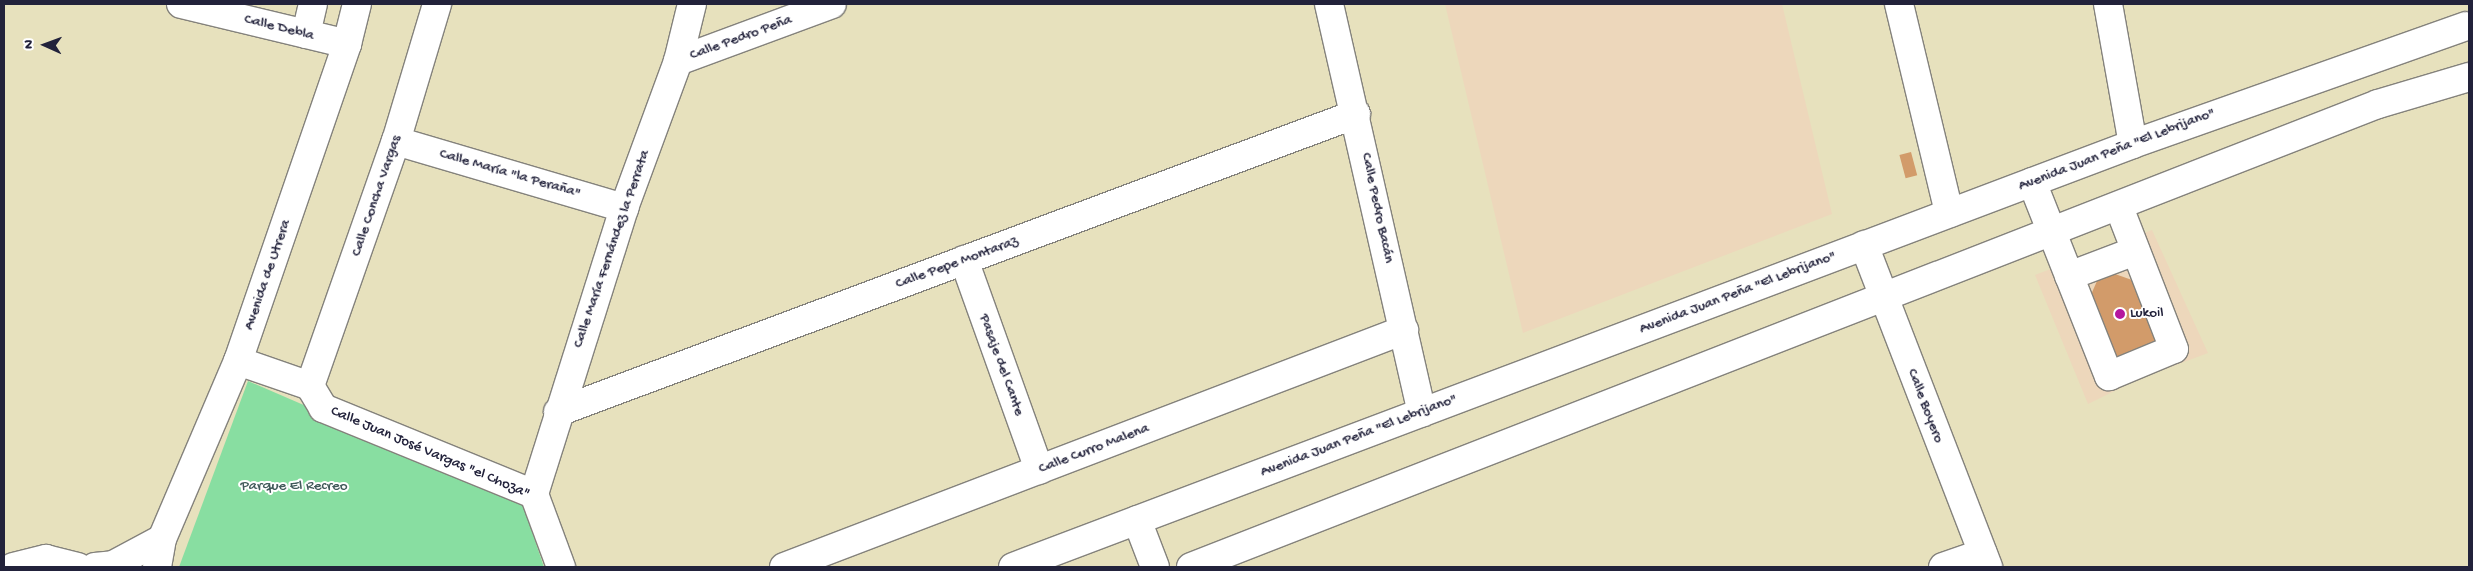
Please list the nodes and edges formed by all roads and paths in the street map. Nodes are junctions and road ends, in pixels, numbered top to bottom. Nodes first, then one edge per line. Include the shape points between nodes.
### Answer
1 (181, 4) edge
2 (313, 4) edge
3 (357, 4) edge
4 (437, 4) edge
5 (692, 4) edge
6 (832, 4) edge
7 (1329, 4) edge
8 (1899, 4) edge
9 (2108, 4) edge
10 (2465, 20) edge
11 (306, 34) junction
12 (347, 44) junction
13 (678, 61) junction
14 (2469, 77) edge
15 (1356, 114) junction
16 (396, 141) junction
17 (2133, 144) junction
18 (2032, 182) junction
19 (2119, 207) junction
20 (624, 208) junction
21 (1949, 213) junction
22 (2053, 232) junction
23 (1864, 245) junction
24 (2135, 251) junction
25 (964, 260) junction
26 (2069, 276) junction
27 (1883, 299) junction
28 (1404, 330) junction
29 (238, 361) junction
30 (310, 386) junction
31 (558, 412) junction
32 (1422, 413) junction
33 (1039, 470) junction
34 (534, 494) junction
35 (1137, 520) junction
36 (162, 539) junction
37 (14, 559) edge
38 (1985, 560) edge
39 (78, 567) edge
40 (95, 567) edge
41 (157, 567) edge
42 (561, 567) edge
43 (784, 567) edge
44 (1013, 567) edge
45 (1155, 567) edge
46 (1191, 567) edge
47 (1943, 567) edge

1 - 11 street, Calle Debla
2 - 11 street
3 - 12 street, Avenida de Utrera
4 - 16 street, Calle Concha Vargas
5 - 13 street, Calle María Fernández la Perrata
6 - 13 street, Calle Pedro Peña
7 - 15 street, Calle Pedro Bacán
8 - 21 street
9 - 17 street
10 - 17 street, Avenida Juan Peña "El Lebrijano"
11 - 12 street, Calle Debla
12 - 29 street, Avenida de Utrera
13 - 20 street, Calle María Fernández la Perrata
14 - 19 street via 2378,104
15 - 25 street, Calle Pepe Montaraz
15 - 28 street, Calle Pedro Bacán
16 - 20 street, Calle María "la Peraña"
16 - 30 street, Calle Concha Vargas
17 - 18 street, Avenida Juan Peña "El Lebrijano"
18 - 21 street, Avenida Juan Peña "El Lebrijano"
18 - 22 street
19 - 22 street
19 - 24 street
20 - 31 street, Calle María Fernández la Perrata
21 - 23 street, Avenida Juan Peña "El Lebrijano"
22 - 26 street
22 - 27 street
23 - 27 street, Calle Boyero
23 - 32 street, Avenida Juan Peña "El Lebrijano"
24 - 26 street
24 - 26 street via 2174,350 2109,376
25 - 31 street, Calle Pepe Montaraz
25 - 33 street, Pasaje del Cante
27 - 38 street, Calle Boyero
27 - 46 street
28 - 32 street, Calle Pedro Bacán
28 - 33 street, Calle Curro Malena
29 - 30 street
29 - 36 street, Avenida de Utrera
30 - 34 street, Calle Juan José Vargas "el Choza" via 324,408
31 - 34 street, Calle María Fernández la Perrata
32 - 35 street, Avenida Juan Peña "El Lebrijano"
33 - 43 street, Calle Curro Malena
34 - 42 street, Calle Juan José Vargas "el Choza"
35 - 44 street, Avenida Juan Peña "El Lebrijano"
35 - 45 street
36 - 40 street via 113,564
36 - 41 street, Avenida de Utrera
37 - 39 street via 46,558
38 - 47 street

